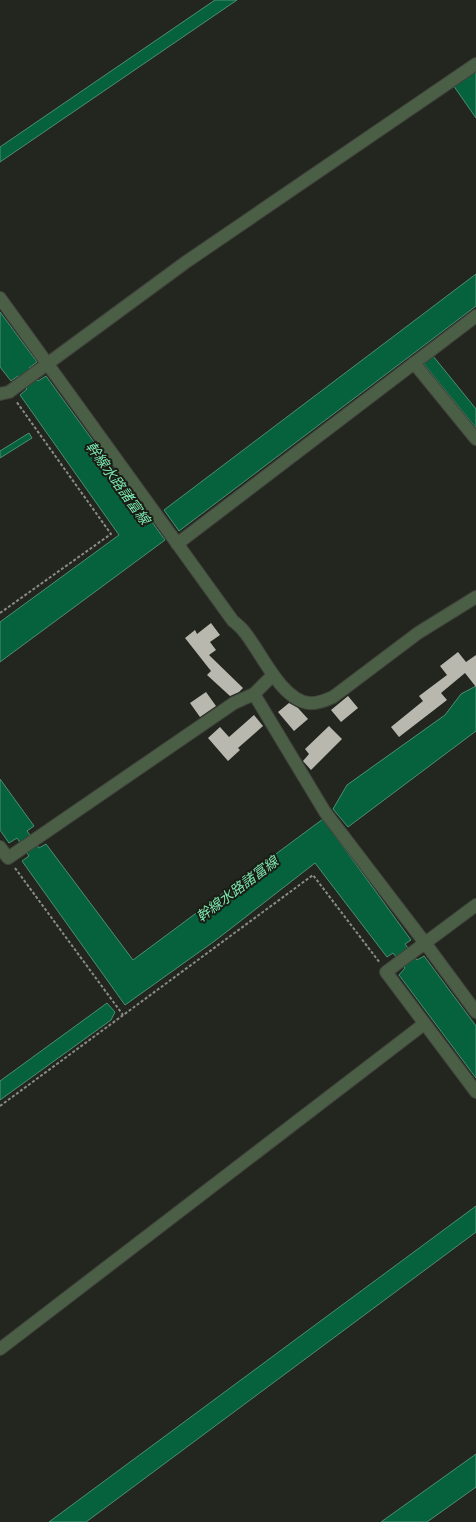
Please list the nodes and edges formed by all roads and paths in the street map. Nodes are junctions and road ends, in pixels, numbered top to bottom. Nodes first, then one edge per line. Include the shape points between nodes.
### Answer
1 (476, 64) edge
2 (0, 298) edge
3 (476, 316) edge
4 (414, 362) junction
5 (48, 364) junction
6 (5, 393) edge
7 (476, 439) edge
8 (177, 544) junction
9 (476, 596) edge
10 (0, 613) edge
11 (273, 675) junction
12 (254, 694) junction
13 (0, 847) edge
14 (8, 858) junction
15 (476, 905) edge
16 (425, 943) junction
17 (386, 972) junction
18 (476, 1012) edge
19 (123, 1015) junction
20 (424, 1024) junction
21 (476, 1092) edge
22 (0, 1106) edge
23 (0, 1349) edge

1 - 5 street via 186,262
2 - 5 street
3 - 4 street
4 - 7 street
4 - 8 street
5 - 6 street
5 - 8 street
6 - 10 path via 111,534
8 - 11 street via 233,621 242,629
9 - 11 street via 418,632 323,702 309,703 294,697
11 - 12 street
12 - 14 street via 234,703
12 - 16 street via 325,812
13 - 14 street
14 - 19 path
15 - 16 street
16 - 17 street
16 - 18 street
17 - 19 path via 313,875
17 - 20 street
19 - 22 path
20 - 21 street
20 - 23 street

